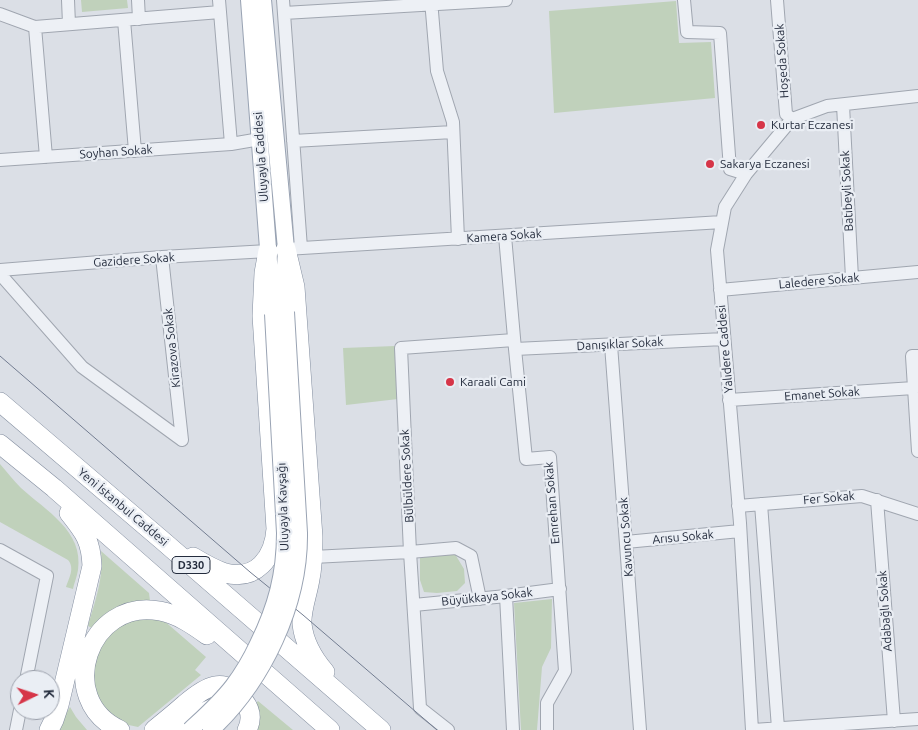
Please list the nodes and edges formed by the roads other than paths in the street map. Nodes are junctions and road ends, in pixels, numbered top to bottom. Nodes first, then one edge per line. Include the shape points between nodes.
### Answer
1 (68, 0) edge
2 (138, 0) edge
3 (249, 0) edge
4 (263, 0) edge
5 (283, 0) edge
6 (506, 0) edge
7 (684, 0) edge
8 (777, 0) edge
9 (431, 2) edge
10 (220, 6) edge
11 (284, 13) junction
12 (0, 14) edge
13 (138, 18) junction
14 (124, 20) junction
15 (70, 24) junction
16 (35, 27) junction
17 (918, 96) edge
18 (843, 105) junction
19 (792, 119) junction
20 (453, 132) junction
21 (260, 139) junction
22 (293, 141) junction
23 (231, 144) junction
24 (134, 151) junction
25 (46, 157) junction
26 (0, 160) edge
27 (746, 174) junction
28 (722, 222) junction
29 (505, 236) junction
30 (458, 239) junction
31 (285, 250) junction
32 (162, 257) junction
33 (0, 270) edge
34 (918, 272) edge
35 (0, 274) edge
36 (852, 278) junction
37 (720, 290) junction
38 (279, 313) joint
39 (724, 339) junction
40 (514, 345) junction
41 (611, 345) junction
42 (402, 348) joint
43 (915, 356) edge
44 (914, 388) junction
45 (729, 400) junction
46 (0, 402) edge
47 (0, 444) edge
48 (918, 451) edge
49 (54, 488) junction
50 (877, 500) junction
51 (761, 504) junction
52 (738, 506) junction
53 (918, 514) edge
54 (740, 531) junction
55 (163, 541) junction
56 (626, 542) junction
57 (0, 550) edge
58 (272, 551) junction
59 (410, 552) junction
60 (313, 557) junction
61 (560, 589) junction
62 (506, 596) junction
63 (480, 599) junction
64 (414, 605) junction
65 (243, 655) junction
66 (28, 670) edge
67 (345, 699) junction
68 (219, 718) edge
69 (918, 719) edge
70 (894, 721) junction
71 (778, 728) junction
72 (49, 730) edge
73 (120, 730) edge
74 (154, 730) edge
75 (170, 730) edge
76 (190, 730) edge
77 (211, 730) edge
78 (247, 730) edge
79 (330, 730) edge
80 (381, 730) edge
81 (448, 730) edge
82 (513, 730) edge
83 (547, 730) edge
84 (640, 730) edge
85 (753, 730) edge

1 - 15 street
2 - 13 street
3 - 21 main road, Uluyayla Caddesi
4 - 31 main road, Uluyayla Caddesi
5 - 11 street
6 - 9 street
7 - 27 street via 687,32 720,33 730,169
8 - 19 street, Hoşeda Sokak via 786,114
9 - 11 street
9 - 20 street via 437,71 453,122
10 - 13 street
10 - 23 street
11 - 22 street
12 - 16 street
13 - 14 street
14 - 15 street
14 - 24 street
15 - 16 street
16 - 25 street
17 - 18 street, Yalıdere Caddesi
18 - 19 street, Yalıdere Caddesi via 827,106
18 - 36 street, Batıbeyli Sokak
19 - 27 street, Yalıdere Caddesi
20 - 22 street
20 - 30 street
21 - 23 street, Soyhan Sokak
21 - 31 main road, Uluyayla Caddesi
22 - 31 street
23 - 24 street, Soyhan Sokak
24 - 25 street, Soyhan Sokak
25 - 26 street, Soyhan Sokak
27 - 28 street, Yalıdere Caddesi via 725,207
28 - 29 street, Kamera Sokak
28 - 37 street, Yalıdere Caddesi via 717,250
29 - 30 street, Kamera Sokak
29 - 40 street, Emrehan Sokak
30 - 31 street, Kamera Sokak
31 - 32 street, Gazidere Sokak
31 - 38 main road, Uluyayla Caddesi via 284,292
31 - 58 highway via 264,273 262,316 276,529
31 - 60 highway via 295,287
32 - 33 street, Gazidere Sokak
32 - 35 street, Kirazova Sokak via 182,440 82,367
34 - 36 street, Laledere Sokak
36 - 37 street, Laledere Sokak
37 - 39 street, Yalıdere Caddesi
38 - 68 main road, Uluyayla Kavşağı, bridge via 299,533 296,569 290,598 272,646 234,706
39 - 41 street, Danışıklar Sokak
39 - 45 street, Yalıdere Caddesi
40 - 41 street, Danışıklar Sokak
40 - 42 street, Danışıklar Sokak
40 - 61 street, Emrehan Sokak via 526,459 550,457
41 - 56 street, Kavuncu Sokak
42 - 59 street, Bülbüldere Sokak
43 - 44 street
44 - 45 street, Emanet Sokak
44 - 48 street
45 - 52 street, Yalıdere Caddesi
46 - 55 highway, Yeni İstanbul Caddesi / D330
47 - 49 highway, D330
49 - 65 highway, D330
49 - 72 highway via 84,532 92,566 59,705
50 - 51 street, Fer Sokak via 862,496
50 - 53 street, Fer Sokak
50 - 70 street, Adabağlı Sokak
51 - 52 street, Fer Sokak
51 - 71 street
52 - 54 street, Yalıdere Caddesi
54 - 56 street, Arısu Sokak
54 - 85 street, Yalıdere Caddesi
55 - 58 highway via 218,570 235,574 256,569
55 - 67 highway, Yeni İstanbul Caddesi / D330
56 - 84 street, Kavuncu Sokak
57 - 66 street via 47,576
58 - 60 highway via 286,566 299,567
59 - 60 street
59 - 63 street via 456,548 471,556
59 - 64 street, Bülbüldere Sokak
60 - 67 highway via 302,623 304,634 312,655
61 - 62 street, Büyükkaya Sokak
61 - 83 street, Emrehan Sokak via 566,671 547,703
62 - 63 street, Büyükkaya Sokak
62 - 82 street
63 - 64 street, Büyükkaya Sokak
64 - 81 street, Bülbüldere Sokak via 420,708
65 - 73 highway via 166,612 140,610 114,619 90,647 84,673 87,692 95,710
65 - 79 highway, D330
67 - 80 highway, Yeni İstanbul Caddesi / D330
68 - 75 highway, bridge via 198,715
68 - 76 main road, Uluyayla Kavşağı, bridge
68 - 77 main road, Uluyayla Kavşağı, bridge
69 - 70 street
70 - 71 street
71 - 85 street
74 - 78 highway via 199,692 220,685 238,693 247,705 250,723

